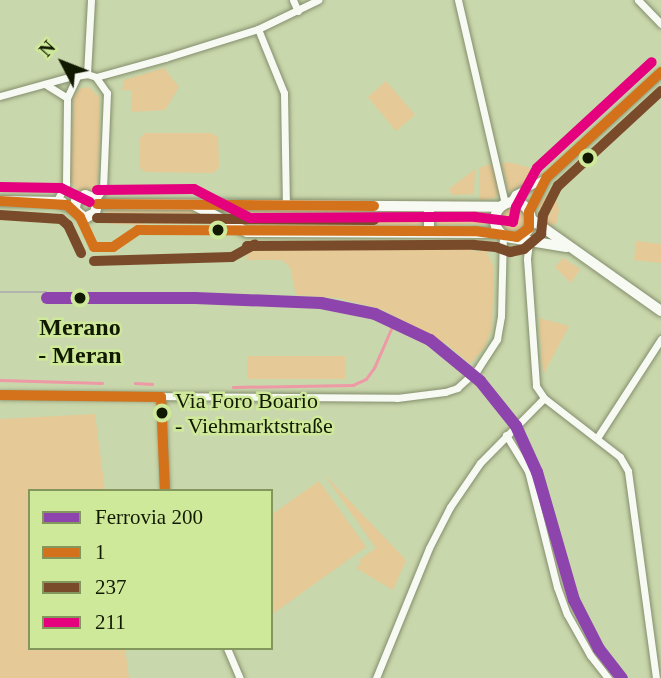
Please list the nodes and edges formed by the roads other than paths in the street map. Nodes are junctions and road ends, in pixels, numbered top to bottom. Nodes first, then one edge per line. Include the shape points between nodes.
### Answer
1 (91, 0) edge
2 (293, 0) edge
3 (318, 0) edge
4 (458, 0) edge
5 (638, 0) edge
6 (298, 11) junction
7 (661, 24) edge
8 (258, 29) junction
9 (661, 72) edge
10 (87, 74) junction
11 (77, 77) junction
12 (96, 77) junction
13 (45, 84) junction
14 (0, 96) edge
15 (67, 98) junction
16 (547, 177) junction
17 (66, 184) junction
18 (103, 188) junction
19 (0, 201) edge
20 (57, 202) junction
21 (96, 202) junction
22 (111, 203) junction
23 (191, 203) junction
24 (76, 204) junction
25 (249, 204) junction
26 (286, 204) junction
27 (504, 204) junction
28 (429, 207) junction
29 (530, 220) junction
30 (240, 228) junction
31 (429, 231) junction
32 (505, 235) junction
33 (529, 242) junction
34 (567, 247) junction
35 (661, 311) edge
36 (661, 339) edge
37 (0, 395) edge
38 (161, 397) junction
39 (544, 398) junction
40 (506, 435) junction
41 (597, 438) junction
42 (166, 489) edge
43 (228, 650) edge
44 (240, 678) edge
45 (376, 678) edge
46 (608, 678) edge
47 (656, 678) edge

1 - 10 street
2 - 6 street
3 - 6 street
4 - 27 street
5 - 7 street
6 - 8 street
8 - 12 street
8 - 26 street via 284,93
9 - 16 street
10 - 11 street
10 - 12 street
11 - 13 street
11 - 15 street
12 - 18 street via 107,93
13 - 14 street
13 - 15 street
15 - 17 street
16 - 27 street
16 - 29 street
17 - 20 street
17 - 24 street
18 - 21 street
18 - 22 street
19 - 20 street
20 - 24 street
21 - 22 street
21 - 24 street via 85,195
21 - 24 street via 91,217 80,217
22 - 23 street
23 - 25 street
23 - 30 street
25 - 26 street
25 - 30 street via 238,214
26 - 28 street
27 - 28 street
27 - 29 street via 521,204
27 - 32 street via 494,220
28 - 31 street
29 - 32 street via 520,236
29 - 33 street
29 - 34 street
30 - 31 street via 247,232
31 - 32 street
32 - 33 street
32 - 38 street via 500,328 494,347 457,388 419,396
33 - 34 street
33 - 39 street via 532,367
34 - 35 street
36 - 41 street
37 - 38 street
38 - 42 street
39 - 40 street
39 - 41 street
40 - 45 street via 450,507
40 - 46 street via 528,471 567,614
41 - 47 street via 620,457 628,471
43 - 44 street

